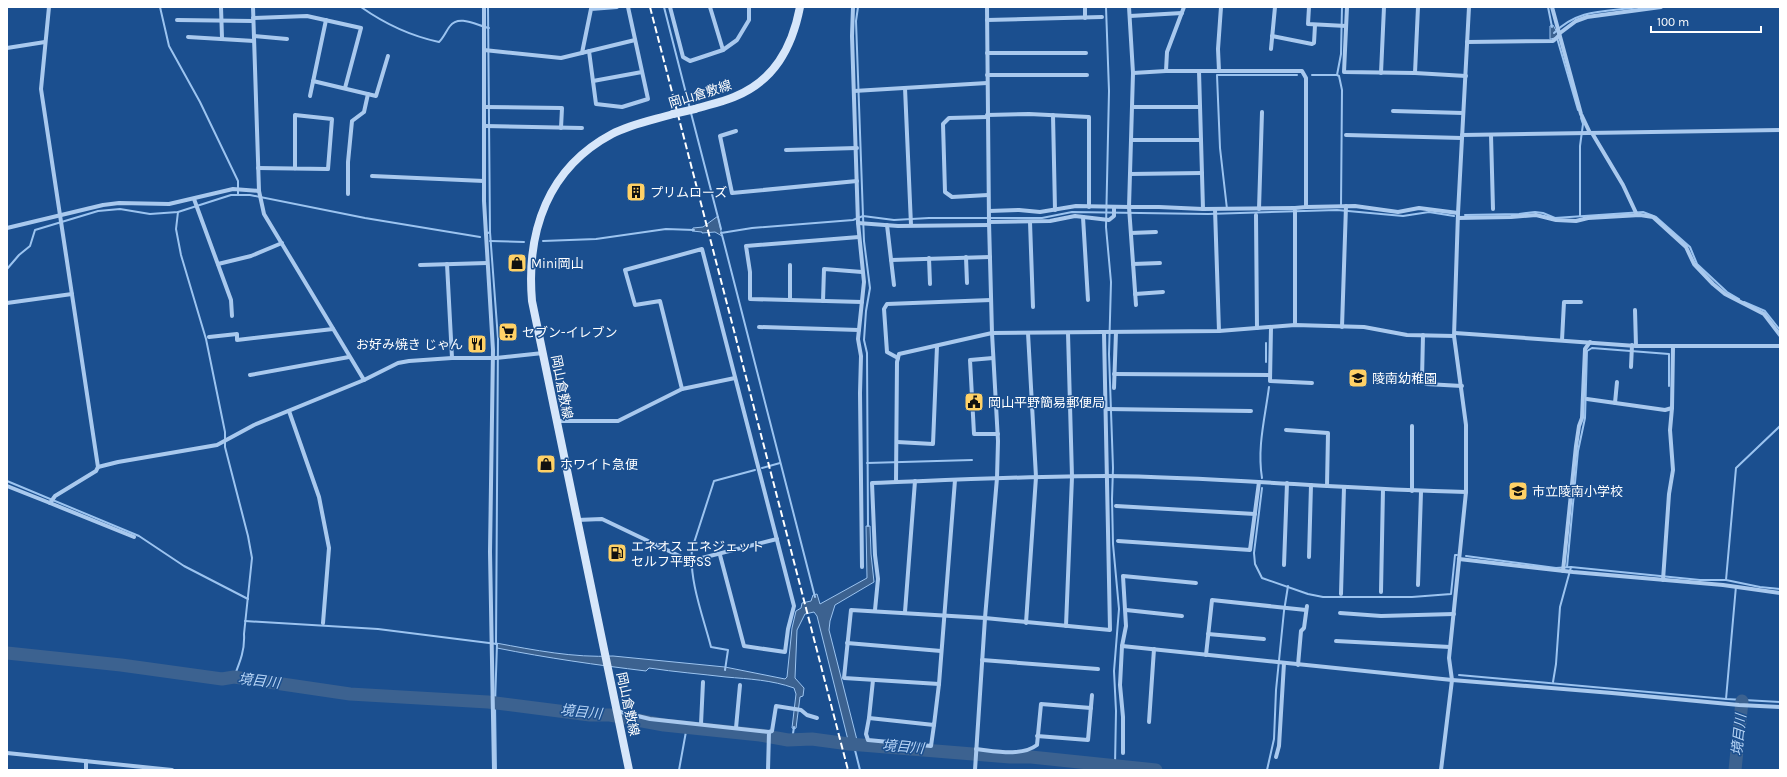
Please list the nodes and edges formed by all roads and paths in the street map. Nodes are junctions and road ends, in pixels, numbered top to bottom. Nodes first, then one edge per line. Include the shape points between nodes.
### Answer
1 (49, 7) edge
2 (221, 7) edge
3 (253, 7) edge
4 (484, 7) edge
5 (617, 7) edge
6 (628, 7) edge
7 (670, 7) edge
8 (710, 7) edge
9 (749, 7) edge
10 (800, 7) edge
11 (853, 7) edge
12 (987, 7) edge
13 (1085, 7) edge
14 (1130, 7) edge
15 (1184, 7) edge
16 (1222, 7) edge
17 (1275, 7) edge
18 (1309, 7) edge
19 (1347, 7) edge
20 (1384, 7) edge
21 (1418, 7) edge
22 (1470, 7) edge
23 (1552, 7) edge
24 (1661, 7) edge
25 (1182, 13) junction
26 (1130, 16) junction
27 (1102, 17) dead end
28 (1085, 18) junction
29 (177, 20) dead end
30 (253, 20) junction
31 (326, 20) junction
32 (987, 20) junction
33 (222, 21) junction
34 (1315, 26) junction
35 (1343, 26) junction
36 (1558, 34) junction
37 (1272, 36) junction
38 (188, 37) dead end
39 (222, 38) junction
40 (254, 38) junction
41 (287, 39) dead end
42 (635, 40) junction
43 (45, 42) junction
44 (1468, 42) junction
45 (7, 48) edge
46 (1271, 49) dead end
47 (485, 50) junction
48 (723, 50) junction
49 (589, 51) junction
50 (582, 53) junction
51 (987, 53) junction
52 (1086, 53) dead end
53 (388, 56) dead end
54 (1166, 71) junction
55 (1199, 71) junction
56 (1219, 71) junction
57 (642, 72) junction
58 (1133, 73) junction
59 (1381, 73) junction
60 (1415, 73) junction
61 (987, 75) junction
62 (1087, 75) dead end
63 (1466, 76) junction
64 (313, 81) junction
65 (593, 81) junction
66 (987, 83) junction
67 (345, 88) junction
68 (904, 88) junction
69 (857, 90) junction
70 (368, 94) junction
71 (310, 96) dead end
72 (488, 107) junction
73 (1132, 107) junction
74 (1200, 107) junction
75 (1392, 111) dead end
76 (1262, 112) dead end
77 (1464, 113) junction
78 (1053, 115) junction
79 (987, 116) junction
80 (487, 126) junction
81 (561, 128) junction
82 (582, 128) dead end
83 (1780, 130) edge
84 (736, 131) dead end
85 (1591, 133) junction
86 (1346, 135) dead end
87 (1491, 135) junction
88 (1462, 137) junction
89 (1131, 140) junction
90 (1201, 140) junction
91 (857, 148) junction
92 (786, 150) dead end
93 (258, 168) junction
94 (295, 168) junction
95 (1202, 173) junction
96 (1130, 174) junction
97 (372, 176) dead end
98 (484, 181) junction
99 (857, 181) junction
100 (348, 194) dead end
101 (260, 195) junction
102 (988, 195) junction
103 (195, 204) junction
104 (1089, 207) junction
105 (1306, 207) junction
106 (1344, 207) junction
107 (1113, 209) junction
108 (1130, 209) junction
109 (1203, 209) junction
110 (1259, 209) junction
111 (1493, 209) dead end
112 (1055, 210) junction
113 (1295, 211) junction
114 (1215, 212) junction
115 (1458, 213) junction
116 (1636, 213) junction
117 (1256, 215) dead end
118 (1083, 217) junction
119 (1458, 218) junction
120 (61, 219) junction
121 (989, 219) junction
122 (861, 222) junction
123 (1030, 222) junction
124 (911, 224) junction
125 (887, 225) junction
126 (7, 228) edge
127 (1156, 232) dead end
128 (1131, 233) junction
129 (859, 237) junction
130 (282, 243) junction
131 (966, 257) junction
132 (990, 257) junction
133 (930, 258) junction
134 (891, 260) junction
135 (487, 263) junction
136 (1160, 263) dead end
137 (218, 264) junction
138 (446, 264) junction
139 (1133, 264) junction
140 (420, 265) dead end
141 (790, 265) dead end
142 (862, 272) junction
143 (967, 283) dead end
144 (930, 284) dead end
145 (894, 285) dead end
146 (1164, 292) dead end
147 (72, 294) junction
148 (1135, 294) junction
149 (790, 300) junction
150 (991, 300) junction
151 (1088, 300) dead end
152 (823, 301) junction
153 (862, 302) junction
154 (1581, 302) dead end
155 (7, 304) edge
156 (1136, 305) dead end
157 (1033, 306) dead end
158 (1635, 310) dead end
159 (232, 316) dead end
160 (1295, 325) junction
161 (759, 327) dead end
162 (1271, 327) junction
163 (1342, 327) junction
164 (1257, 328) junction
165 (333, 329) junction
166 (859, 330) junction
167 (1219, 331) junction
168 (992, 333) junction
169 (1028, 333) junction
170 (1068, 333) junction
171 (1110, 333) junction
172 (1455, 334) junction
173 (1423, 335) junction
174 (1780, 335) edge
175 (209, 337) dead end
176 (1562, 340) junction
177 (1590, 342) junction
178 (937, 346) junction
179 (1633, 346) junction
180 (1780, 346) edge
181 (1673, 347) junction
182 (543, 353) junction
183 (349, 357) junction
184 (452, 358) junction
185 (496, 358) junction
186 (898, 358) junction
187 (993, 358) junction
188 (1631, 367) dead end
189 (1114, 374) junction
190 (250, 375) dead end
191 (1270, 375) junction
192 (735, 378) junction
193 (364, 380) junction
194 (1312, 382) dead end
195 (1617, 382) dead end
196 (1462, 386) junction
197 (1114, 388) dead end
198 (682, 389) junction
199 (1588, 399) dead end
200 (1615, 403) junction
201 (1672, 408) junction
202 (1109, 409) junction
203 (1251, 411) dead end
204 (289, 412) junction
205 (556, 421) junction
206 (1412, 426) dead end
207 (1286, 430) dead end
208 (998, 434) junction
209 (897, 442) junction
210 (98, 466) junction
211 (1036, 477) junction
212 (1072, 477) junction
213 (1111, 477) junction
214 (997, 478) junction
215 (954, 480) junction
216 (915, 481) junction
217 (896, 482) junction
218 (1260, 482) junction
219 (1287, 483) junction
220 (1311, 485) junction
221 (7, 486) edge
222 (1326, 486) junction
223 (1344, 487) junction
224 (1383, 489) junction
225 (1412, 491) junction
226 (1421, 492) junction
227 (1466, 492) junction
228 (51, 501) junction
229 (1116, 506) dead end
230 (1255, 514) junction
231 (577, 520) junction
232 (134, 537) dead end
233 (777, 539) junction
234 (1118, 541) dead end
235 (720, 555) junction
236 (1309, 557) dead end
237 (1460, 559) junction
238 (1284, 565) dead end
239 (862, 567) dead end
240 (1564, 571) junction
241 (1663, 577) junction
242 (1196, 583) dead end
243 (1418, 585) dead end
244 (1381, 592) dead end
245 (1341, 594) dead end
246 (1780, 594) edge
247 (875, 610) junction
248 (1126, 610) junction
249 (905, 612) junction
250 (1340, 613) dead end
251 (1454, 614) junction
252 (944, 615) junction
253 (1182, 616) dead end
254 (985, 618) junction
255 (1026, 622) junction
256 (323, 623) dead end
257 (1066, 626) junction
258 (1208, 634) junction
259 (1264, 639) dead end
260 (1336, 641) dead end
261 (847, 643) junction
262 (1122, 646) junction
263 (1450, 647) junction
264 (1154, 649) junction
265 (941, 651) junction
266 (1206, 655) junction
267 (982, 660) junction
268 (1281, 662) junction
269 (1298, 665) junction
270 (1098, 669) dead end
271 (873, 680) junction
272 (1452, 680) junction
273 (704, 682) dead end
274 (939, 684) junction
275 (740, 685) dead end
276 (1092, 695) dead end
277 (1780, 707) edge
278 (1091, 708) junction
279 (617, 711) junction
280 (817, 718) dead end
281 (869, 718) junction
282 (1149, 722) dead end
283 (701, 724) junction
284 (934, 726) junction
285 (736, 728) junction
286 (769, 733) junction
287 (1038, 736) junction
288 (976, 750) junction
289 (7, 753) edge
290 (1123, 753) dead end
291 (1276, 757) dead end
292 (86, 761) junction
293 (86, 770) edge
294 (172, 770) edge
295 (494, 770) edge
296 (629, 770) edge
297 (768, 770) edge
298 (975, 770) edge
299 (1441, 770) edge

1 - 43 street
2 - 33 street
3 - 30 street
4 - 47 street
5 - 50 street via 592,9
6 - 42 street
7 - 48 street via 683,57 690,61
8 - 48 street
9 - 48 street via 749,20 736,40
10 - 182 main road, 岡山倉敷線, bridge via 792,40 778,63 752,88 733,98 635,124 613,133 593,145 572,164 558,182 546,201 532,250 532,301
11 - 69 street via 852,36
12 - 32 street
13 - 28 street
14 - 26 street
15 - 25 street
16 - 56 street via 1218,49
17 - 37 street
18 - 34 street via 1308,24
19 - 35 street
20 - 59 street
21 - 60 street
22 - 44 street
23 - 36 street
24 - 36 street via 1588,17 1576,21
25 - 26 street
25 - 54 street via 1167,52
26 - 58 street
27 - 28 street
28 - 32 street
29 - 33 street
30 - 31 street via 307,16
30 - 33 street
30 - 40 street
31 - 64 street
31 - 67 street via 360,28
32 - 51 street
33 - 39 street
34 - 35 street
34 - 37 street via 1312,44
35 - 59 street via 1344,72
36 - 44 street
36 - 85 street via 1581,114
37 - 46 street
38 - 39 street
39 - 40 street
40 - 41 street
40 - 93 street
42 - 49 street
42 - 57 street
43 - 45 street
43 - 120 street via 41,89
44 - 63 street
47 - 50 street via 562,58
47 - 72 street
49 - 50 street
49 - 65 street
51 - 52 street
51 - 61 street
53 - 70 street via 376,96
54 - 55 street
54 - 58 street
55 - 56 street
55 - 74 street
56 - 105 street via 1302,71 1306,78
57 - 65 street
57 - 65 street via 648,99 622,107 596,104
58 - 73 street
59 - 60 street
60 - 63 street
61 - 62 street
61 - 66 street
63 - 77 street
64 - 67 street
64 - 71 street
66 - 68 street
66 - 79 street
67 - 70 street
68 - 69 street
68 - 124 street
69 - 91 street
70 - 100 street via 364,112 352,121
72 - 80 street
72 - 81 street via 562,108
73 - 74 street
73 - 89 street
74 - 90 street
75 - 77 street
76 - 110 street
77 - 88 street
78 - 79 street
78 - 104 street via 1089,117
78 - 112 street
79 - 102 street
79 - 102 street via 949,118 943,124 945,192 952,197
80 - 81 street
80 - 98 street
81 - 82 street
83 - 85 street
84 - 99 street via 720,136 732,193
85 - 87 street
85 - 116 street via 1623,185
86 - 88 street
87 - 88 street
87 - 111 street
88 - 115 street
89 - 90 street
89 - 96 street
90 - 95 street
91 - 92 street
91 - 99 street
93 - 94 street
93 - 101 street
94 - 94 street via 328,169 332,118 295,115
95 - 96 street
95 - 109 street
96 - 108 street
97 - 98 street
98 - 135 street
99 - 122 street via 858,215
101 - 103 street via 233,189
101 - 130 street via 264,214
102 - 121 street
103 - 120 street via 119,203 103,205
103 - 137 street
104 - 107 street
104 - 112 street via 1076,206
105 - 106 street
105 - 113 street
106 - 115 street via 1398,212 1419,208
106 - 163 street
107 - 108 street
107 - 118 street via 1114,216 1107,219
108 - 109 street
108 - 128 street
109 - 114 street
110 - 113 street
110 - 114 street via 1227,209
112 - 121 street via 1019,210
113 - 160 street
114 - 167 street
115 - 119 street
116 - 119 street via 1576,221 1536,215
116 - 174 street via 1659,221 1686,247 1694,264 1713,284 1725,294 1764,314
117 - 164 street
118 - 123 street
118 - 151 street
119 - 172 street
120 - 126 street
120 - 147 street
121 - 123 street
121 - 124 street
121 - 132 street
122 - 125 street
122 - 129 street
123 - 157 street
124 - 125 street
125 - 134 street
127 - 128 street
128 - 139 street
129 - 142 street
129 - 149 street via 746,246 750,272 750,299
130 - 137 street via 251,256
130 - 165 street
131 - 132 street
131 - 133 street
131 - 143 street
132 - 150 street
133 - 134 street
133 - 144 street
134 - 145 street
135 - 138 street
135 - 185 street
136 - 139 street
137 - 159 street via 231,300
138 - 140 street
138 - 184 street
139 - 148 street
141 - 149 street
142 - 152 street via 824,269
142 - 153 street
146 - 148 street
147 - 155 street
147 - 210 street
148 - 156 street
149 - 152 street
150 - 168 street
150 - 186 street via 887,304 884,309 887,352
152 - 153 street
153 - 166 street
154 - 176 street via 1564,302
158 - 179 street
160 - 162 street
160 - 163 street
161 - 166 street
162 - 164 street
162 - 191 street
163 - 173 street via 1364,327 1406,335
164 - 167 street
165 - 175 street via 237,340 237,334
165 - 183 street
166 - 239 street
167 - 171 street
168 - 169 street
168 - 178 street
168 - 187 street
169 - 170 street
169 - 211 street
170 - 171 street
170 - 212 street
171 - 189 street
171 - 202 street
172 - 173 street
172 - 176 street
172 - 196 street
173 - 196 street via 1422,379 1426,384
176 - 177 street
177 - 179 street
177 - 240 street via 1585,349 1582,418 1576,446
178 - 186 street via 899,354
178 - 209 street via 934,444
179 - 181 street
179 - 188 street
180 - 181 street
181 - 201 street
182 - 185 street
182 - 205 main road, 岡山倉敷線
183 - 190 street
183 - 193 street
184 - 185 street
184 - 193 street via 409,360
185 - 295 street via 490,552
186 - 209 street
187 - 208 street
187 - 208 street via 970,360 974,434
189 - 191 street
189 - 197 street
191 - 194 street via 1270,380
192 - 198 street
192 - 198 street via 702,249 625,270 635,305 660,300
192 - 233 street
193 - 204 street
195 - 200 street
196 - 227 street via 1466,425
198 - 205 street via 618,421
199 - 200 street
200 - 201 street via 1665,410
201 - 241 street via 1670,430 1673,470
202 - 203 street
202 - 213 street
204 - 210 street via 254,425 212,446
204 - 256 street via 319,497 329,548
205 - 231 main road, 岡山倉敷線
206 - 225 street
207 - 222 street via 1328,433
208 - 214 street
209 - 217 street
210 - 228 street via 96,471
211 - 212 street
211 - 214 street
211 - 255 street
212 - 213 street
212 - 257 street
213 - 218 street
213 - 257 street via 1110,630
214 - 215 street
214 - 254 street
215 - 216 street
215 - 252 street
216 - 217 street
216 - 249 street
217 - 247 street via 872,483 878,579
218 - 219 street
218 - 230 street
219 - 220 street
219 - 238 street
220 - 222 street
220 - 236 street
221 - 228 street
222 - 223 street
223 - 224 street
223 - 245 street
224 - 225 street
224 - 244 street
225 - 226 street
226 - 227 street
226 - 243 street
227 - 237 street
228 - 232 street
229 - 230 street
230 - 234 street via 1250,550
231 - 235 street via 602,519 692,561
231 - 279 main road, 岡山倉敷線
233 - 235 street
233 - 235 street via 794,606 785,652 744,646
237 - 240 street
237 - 251 street
240 - 241 street
241 - 246 street
242 - 248 street via 1123,576
247 - 249 street
247 - 261 street via 851,610
248 - 253 street
248 - 262 street
249 - 252 street
250 - 251 street via 1381,616
251 - 263 street
252 - 254 street
252 - 265 street
254 - 255 street
254 - 267 street
255 - 257 street
258 - 259 street
258 - 266 street
258 - 269 street via 1212,600 1306,608
260 - 263 street
261 - 265 street
261 - 271 street via 844,678
262 - 264 street
262 - 290 street via 1120,685
263 - 272 street
264 - 266 street
264 - 282 street
265 - 274 street
266 - 268 street
267 - 270 street
267 - 288 street
268 - 269 street
268 - 291 street
269 - 272 street
271 - 274 street
271 - 281 street
272 - 277 street
272 - 299 street
273 - 283 street
274 - 284 street
275 - 285 street
276 - 278 street
278 - 287 street via 1088,740
278 - 287 street via 1041,704
279 - 283 street via 650,719
279 - 296 main road, 岡山倉敷線
280 - 286 street via 799,710 776,706 772,731
281 - 284 street
281 - 284 street via 866,734 868,740 931,746
283 - 285 street
285 - 286 street
286 - 297 street
287 - 288 street via 1037,745 1031,749 1016,752
288 - 298 street
289 - 292 street
292 - 293 street
292 - 294 street

